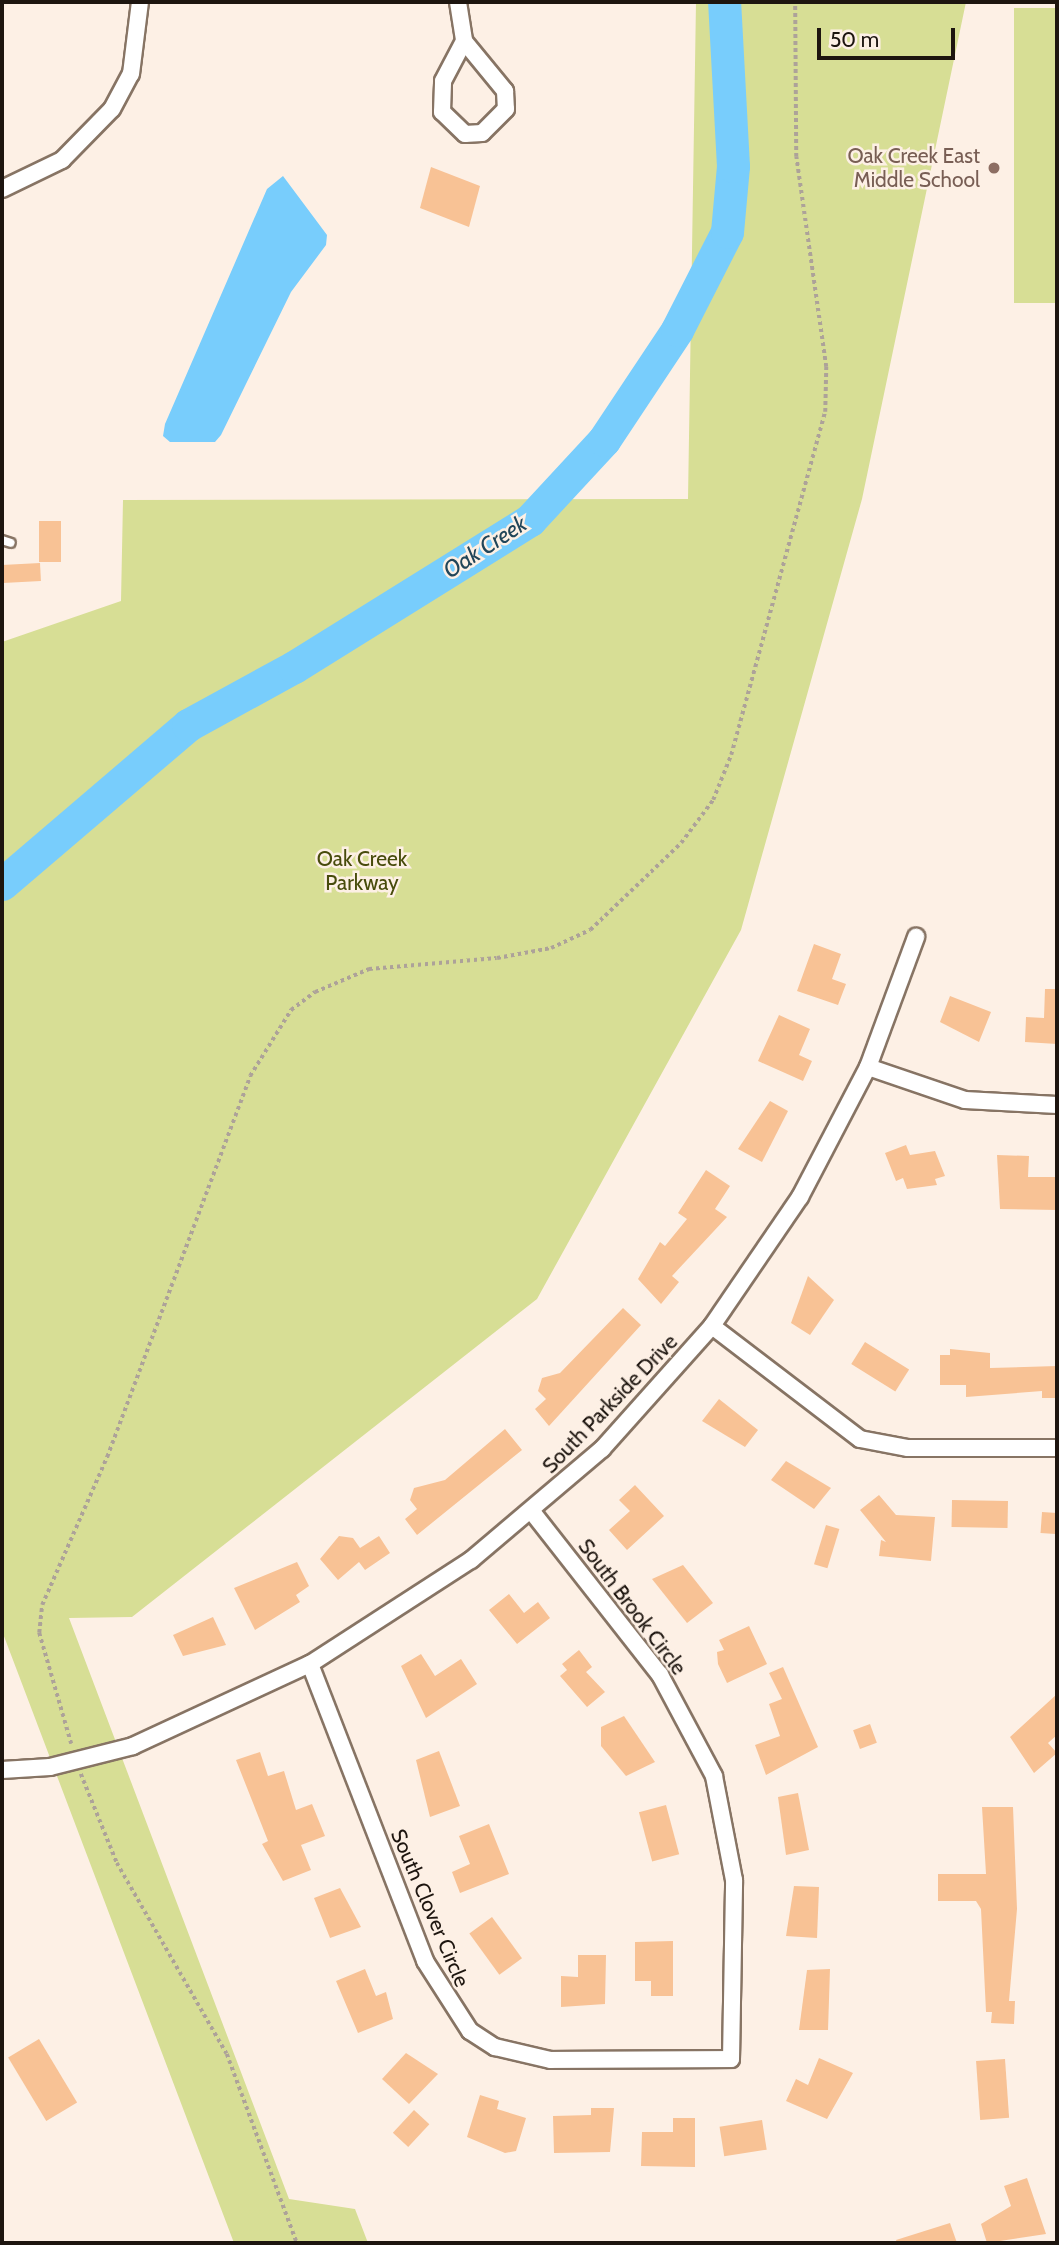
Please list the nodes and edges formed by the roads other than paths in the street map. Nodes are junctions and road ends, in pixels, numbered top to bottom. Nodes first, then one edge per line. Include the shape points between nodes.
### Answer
1 (140, 2) edge
2 (458, 2) edge
3 (464, 41) junction
4 (2, 189) edge
5 (2, 540) edge
6 (11, 543) dead end
7 (916, 937) dead end
8 (867, 1067) junction
9 (1057, 1105) edge
10 (712, 1326) junction
11 (1057, 1447) edge
12 (532, 1512) junction
13 (310, 1664) junction
14 (2, 1770) edge
15 (731, 2059) joint

1 - 4 street via 131,74 91,136 62,160
2 - 3 street
3 - 3 street via 505,92 506,109 482,133 465,134 442,112 443,80
5 - 6 lane
7 - 8 street, South Parkside Drive
8 - 9 street via 965,1100
8 - 10 street, South Parkside Drive via 800,1197
10 - 11 street via 860,1439 908,1448
10 - 12 street, South Parkside Drive via 602,1449
12 - 13 street, South Parkside Drive
12 - 15 street, South Brook Circle via 653,1665 714,1776 734,1880
13 - 14 street, South Parkside Drive via 152,1738 77,1762
13 - 15 street, South Clover Circle via 425,1961 470,2031 495,2047 551,2060

